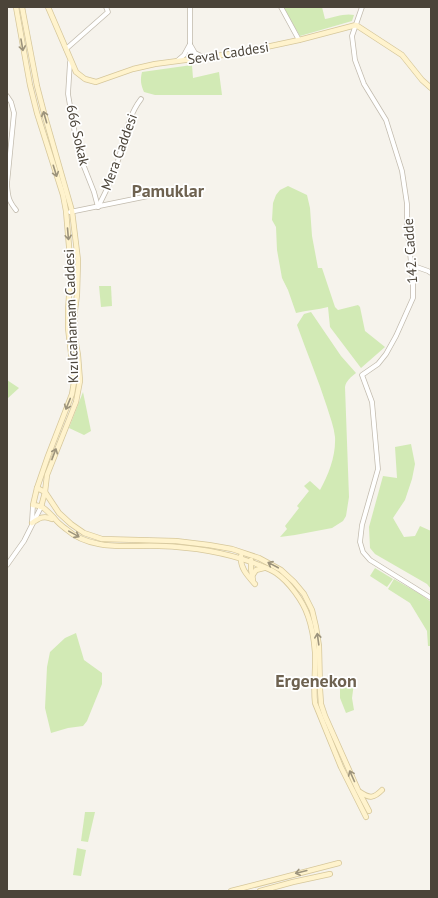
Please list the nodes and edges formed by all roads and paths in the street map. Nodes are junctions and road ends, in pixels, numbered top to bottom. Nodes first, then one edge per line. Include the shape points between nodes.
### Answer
1 (16, 7) edge
2 (22, 7) edge
3 (48, 7) edge
4 (106, 7) edge
5 (190, 7) edge
6 (281, 7) edge
7 (362, 7) edge
8 (356, 26) junction
9 (299, 40) junction
10 (190, 44) junction
11 (66, 49) junction
12 (205, 58) junction
13 (190, 60) junction
14 (177, 61) junction
15 (70, 62) junction
16 (431, 88) edge
17 (7, 96) edge
18 (141, 99) dead end
19 (168, 192) dead end
20 (98, 207) junction
21 (16, 210) dead end
22 (72, 212) junction
23 (66, 213) junction
24 (411, 265) junction
25 (431, 274) edge
26 (37, 488) junction
27 (45, 492) junction
28 (33, 505) junction
29 (41, 507) junction
30 (55, 520) junction
31 (32, 523) junction
32 (134, 543) junction
33 (242, 552) junction
34 (225, 554) junction
35 (252, 555) junction
36 (240, 558) junction
37 (251, 562) junction
38 (7, 565) edge
39 (242, 567) junction
40 (266, 568) junction
41 (252, 576) junction
42 (431, 598) edge
43 (320, 691) junction
44 (314, 696) junction
45 (358, 790) junction
46 (382, 790) dead end
47 (369, 811) dead end
48 (366, 817) dead end
49 (339, 862) dead end
50 (330, 874) dead end
51 (231, 891) edge
52 (260, 891) edge

1 -> 23 main road, Kızılcahamam Caddesi via 30,85
22 -> 2 main road, Kızılcahamam Caddesi via 37,86
3 - 11 main road, Seval Caddesi
4 - 11 street via 108,12
5 - 10 street
6 - 9 street
7 - 8 street, 142. Cadde
8 - 9 main road, Seval Caddesi
8 - 16 main road via 402,55
8 - 24 street, 142. Cadde via 352,36 355,60 364,84 386,120 402,171
9 - 12 main road, Seval Caddesi via 238,54
10 - 12 street via 192,50
10 - 13 street
10 - 14 street
11 - 15 main road, Seval Caddesi
12 - 13 main road, Seval Caddesi
13 - 14 main road, Seval Caddesi
14 - 15 main road, Seval Caddesi via 133,69 96,82 85,79 76,72
15 - 20 street, 666 Sokak via 68,94 72,123 79,154
17 - 21 street via 14,113 7,184 10,203
18 - 20 street, Mera Caddesi via 128,124 117,165
19 - 20 street
20 - 22 street
22 - 23 street
27 -> 22 main road, Kızılcahamam Caddesi via 47,475 76,402 80,381 75,338 78,260
23 -> 26 main road, Kızılcahamam Caddesi via 70,258 68,328 74,382 72,394
24 - 25 street
24 - 42 street, 142. Cadde via 413,298 410,307 386,354 378,364 362,374 372,402 378,469 362,525 360,542 363,552 370,560
26 - 27 main road
26 - 28 main road, Kızılcahamam Caddesi
27 - 29 main road, Kızılcahamam Caddesi
27 - 32 main road via 59,513 84,533 102,539
28 - 29 main road
28 - 31 street
29 - 30 main road
29 - 31 street
30 - 31 main road via 44,517
30 -> 32 main road via 68,531 89,542 107,545
31 - 38 street via 24,541
32 - 33 main road via 156,540 209,545
32 - 34 main road
33 - 35 main road
33 - 36 main road
34 - 36 main road
34 - 39 main road
35 - 37 main road
43 -> 35 main road via 319,646 312,610 302,591 281,570
36 - 37 main road
36 - 39 main road
37 - 40 main road
37 - 41 main road
39 - 41 main road via 255,584
40 - 41 main road via 259,568
40 - 44 main road via 285,580 297,595 308,616 315,652
43 - 44 main road
45 -> 43 main road via 325,716
44 - 48 main road via 341,767
45 - 46 main road via 370,797
45 - 47 main road
49 -> 51 main road
50 - 52 main road

